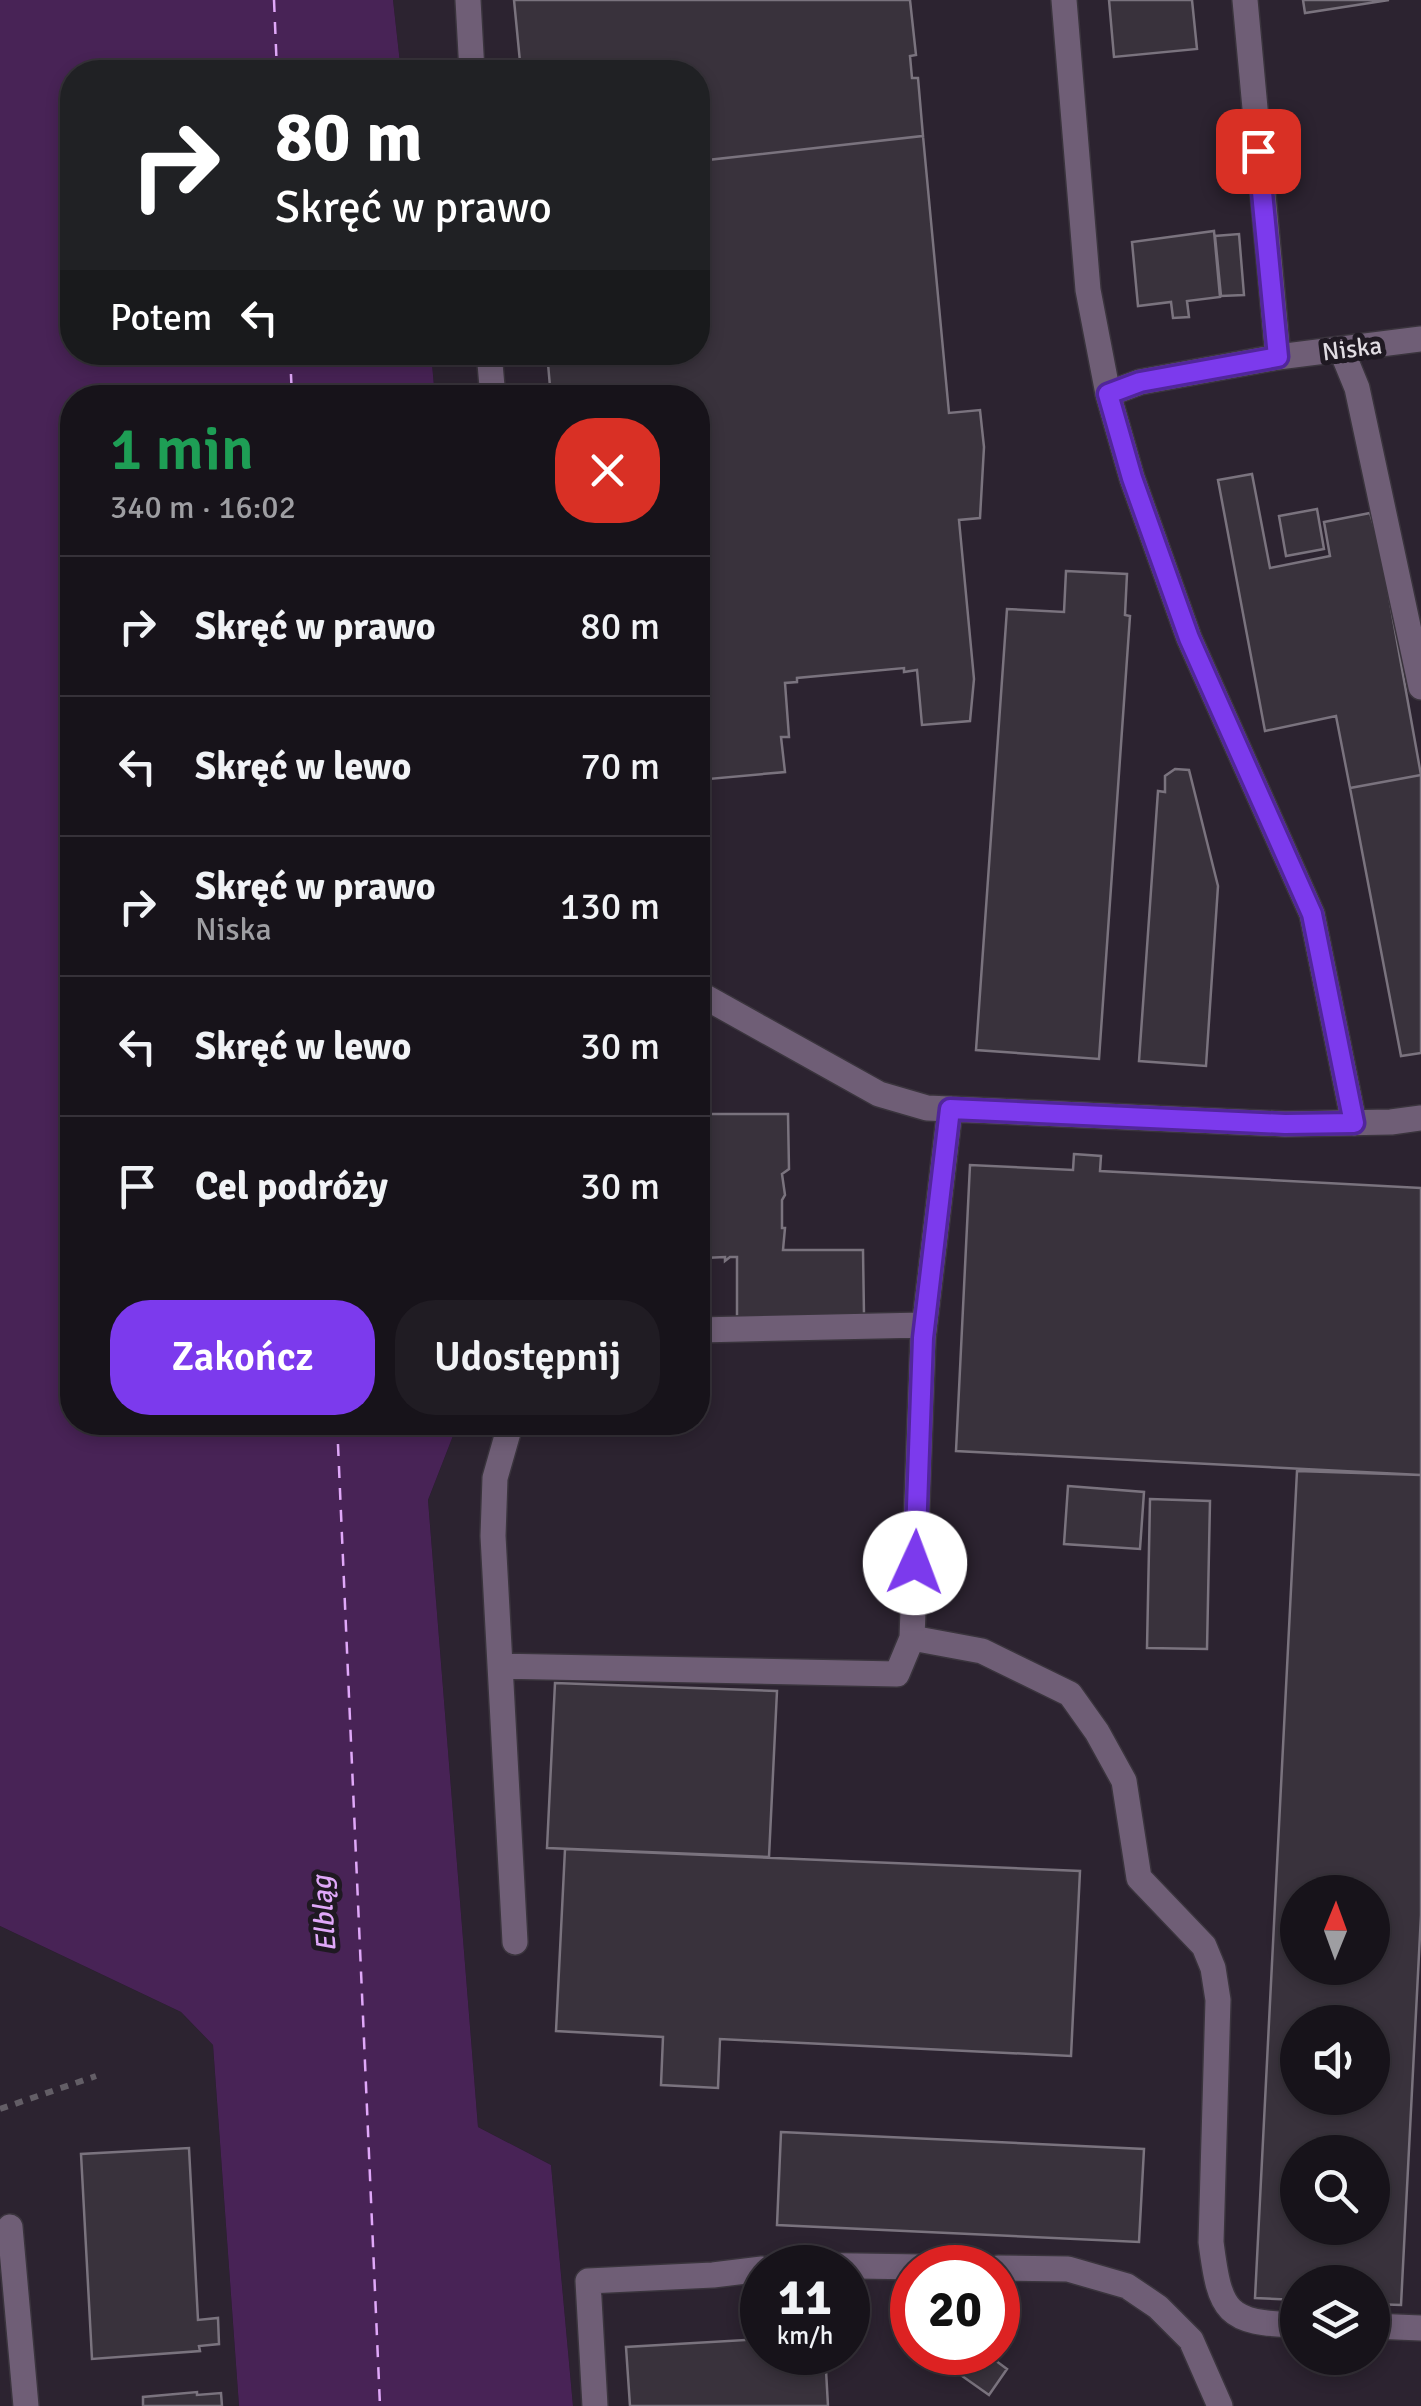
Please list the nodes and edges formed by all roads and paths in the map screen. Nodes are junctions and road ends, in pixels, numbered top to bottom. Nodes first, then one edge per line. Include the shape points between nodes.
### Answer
1 (468, 0) edge
2 (1064, 0) edge
3 (1246, 0) edge
4 (471, 60) edge
5 (1421, 339) edge
6 (1340, 349) junction
7 (1278, 357) junction
8 (1108, 394) junction
9 (1421, 687) edge
10 (710, 1000) edge
11 (950, 1109) junction
12 (1421, 1118) edge
13 (1354, 1123) junction
14 (924, 1325) junction
15 (710, 1330) edge
16 (507, 1435) edge
17 (912, 1638) junction
18 (500, 1666) junction
19 (515, 1942) dead end
20 (96, 2076) dead end
21 (0, 2108) edge
22 (10, 2227) dead end
23 (1020, 2268) edge
24 (740, 2271) edge
25 (1280, 2324) edge
26 (1390, 2327) edge
27 (1421, 2328) edge
28 (26, 2406) edge
29 (595, 2406) edge
30 (1220, 2406) edge

1 - 4 street
2 - 8 street via 1088,290
3 - 7 street
5 - 6 street, Niska
6 - 7 street, Niska
6 - 9 street via 1357,388
7 - 8 street, Niska
8 - 13 street via 1189,638 1312,914
10 - 11 street via 879,1094
11 - 13 street
11 - 14 street
12 - 13 street
14 - 15 street
14 - 17 street
16 - 18 street via 495,1478 493,1536
17 - 18 street via 897,1674
17 - 25 street via 982,1651 1070,1694 1124,1781 1139,1878 1204,1946 1213,1968 1214,2270 1238,2318
18 - 19 street
20 - 21 path
22 - 28 street
23 - 30 street via 1068,2269 1126,2286 1158,2306 1191,2340
24 - 29 street via 588,2281
26 - 27 street

